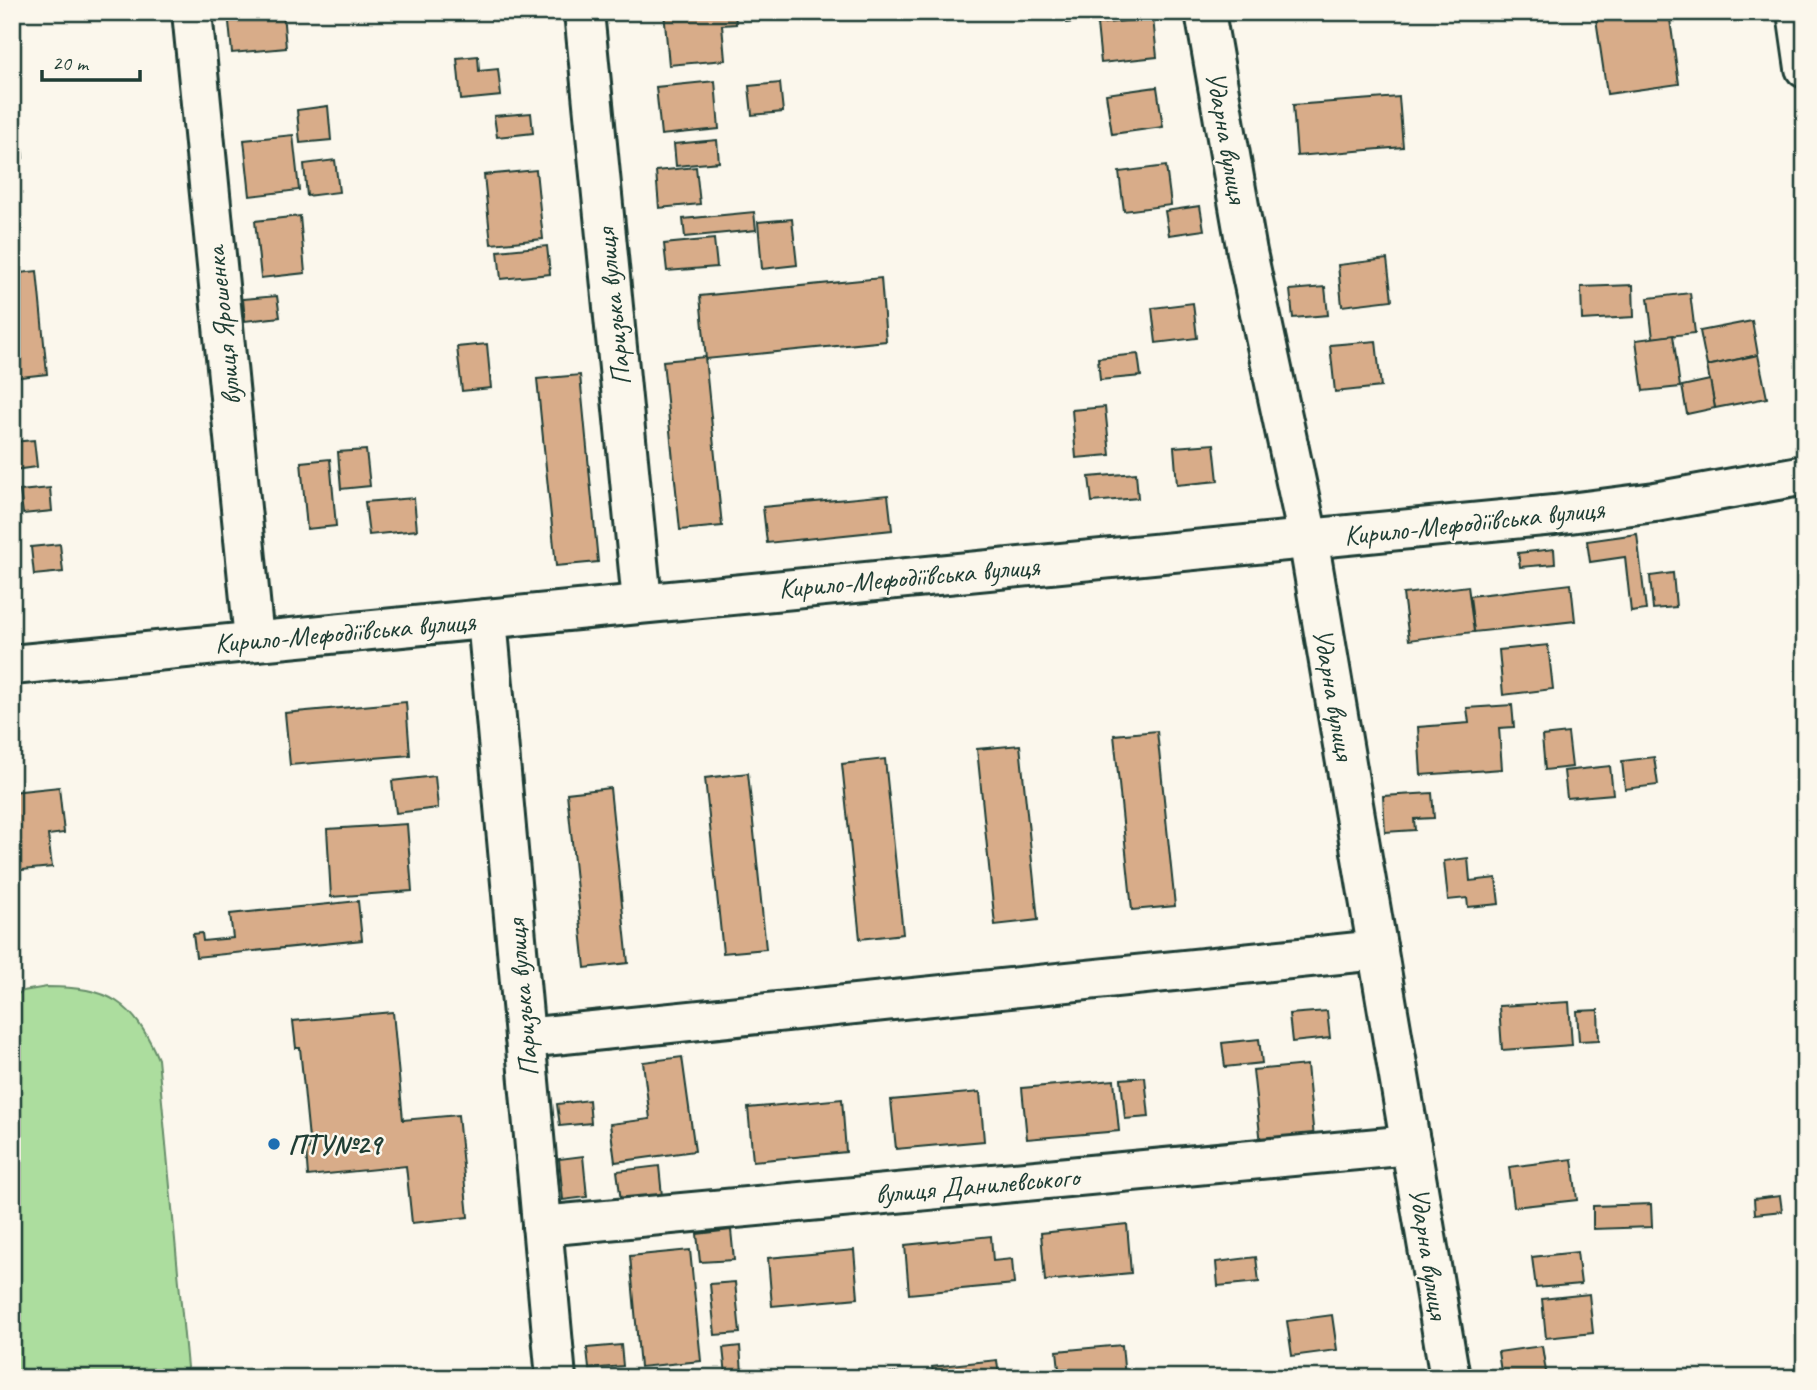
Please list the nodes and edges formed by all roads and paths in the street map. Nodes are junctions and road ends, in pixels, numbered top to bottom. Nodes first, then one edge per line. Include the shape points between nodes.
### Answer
1 (192, 12) edge
2 (584, 12) edge
3 (1205, 12) edge
4 (1797, 12) edge
5 (1805, 68) edge
6 (1805, 475) edge
7 (1308, 538) junction
8 (642, 602) junction
9 (487, 619) junction
10 (254, 640) junction
11 (12, 665) edge
12 (1378, 950) junction
13 (525, 1038) junction
14 (1411, 1145) junction
15 (542, 1226) junction
16 (556, 1378) edge
17 (1450, 1378) edge

1 - 10 street, вулиця Ярошенка
2 - 8 street, Паризька вулиця
3 - 7 street, Ударна вулиця via 1247,252
4 - 5 street
6 - 7 street, Кирило-Мефодіївська вулиця via 1655,502
7 - 8 street, Кирило-Мефодіївська вулиця
7 - 12 street, Ударна вулиця
8 - 9 street, Кирило-Мефодіївська вулиця
9 - 10 street, Кирило-Мефодіївська вулиця
9 - 13 street, Паризька вулиця
10 - 11 street, Кирило-Мефодіївська вулиця
12 - 13 street
12 - 14 street, Ударна вулиця
13 - 15 street, Паризька вулиця
14 - 15 street, вулиця Данилевського
14 - 17 street, Ударна вулиця
15 - 16 street, Паризька вулиця

